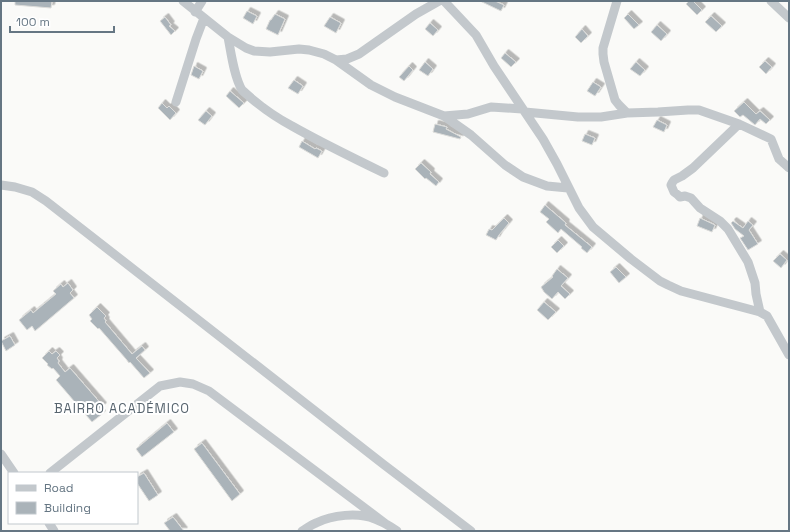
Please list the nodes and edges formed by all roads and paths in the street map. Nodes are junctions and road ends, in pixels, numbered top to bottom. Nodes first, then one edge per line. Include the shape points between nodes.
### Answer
1 (183, 1) edge
2 (202, 1) edge
3 (439, 1) edge
4 (444, 1) edge
5 (617, 1) edge
6 (771, 1) edge
7 (195, 12) junction
8 (204, 18) junction
9 (789, 18) edge
10 (228, 37) junction
11 (336, 60) junction
12 (176, 102) dead end
13 (524, 111) junction
14 (627, 113) junction
15 (444, 116) junction
16 (739, 124) junction
17 (789, 168) edge
18 (384, 173) dead end
19 (1, 185) edge
20 (568, 188) junction
21 (760, 312) junction
22 (789, 355) edge
23 (1, 454) edge
24 (4, 465) edge
25 (13, 472) edge
26 (51, 472) edge
27 (386, 524) junction
28 (302, 531) edge
29 (397, 531) edge
30 (471, 531) edge

1 - 7 street
2 - 7 street
3 - 11 street via 416,14 360,54
4 - 13 street via 476,35
5 - 14 street via 604,48 604,59 615,100
6 - 9 street
7 - 8 street
8 - 10 street
8 - 12 street
10 - 11 street via 254,51 309,50
10 - 18 street via 243,91 273,115
11 - 15 street via 371,85
13 - 14 street via 578,117
13 - 15 street via 491,107 468,114
13 - 20 street via 543,140
14 - 16 street via 699,110
15 - 20 street via 523,177 547,186
16 - 17 street via 771,139 779,159
16 - 21 street via 693,168 681,178 674,180 671,185 680,197 691,198 728,229 748,262
19 - 30 street via 32,192 52,206
20 - 21 street via 593,227 660,281 681,290
21 - 22 street via 767,316
23 - 24 street
24 - 25 street
26 - 27 street via 160,386 180,382 193,384 209,391
27 - 28 street via 362,516 339,516 316,522
27 - 29 street

